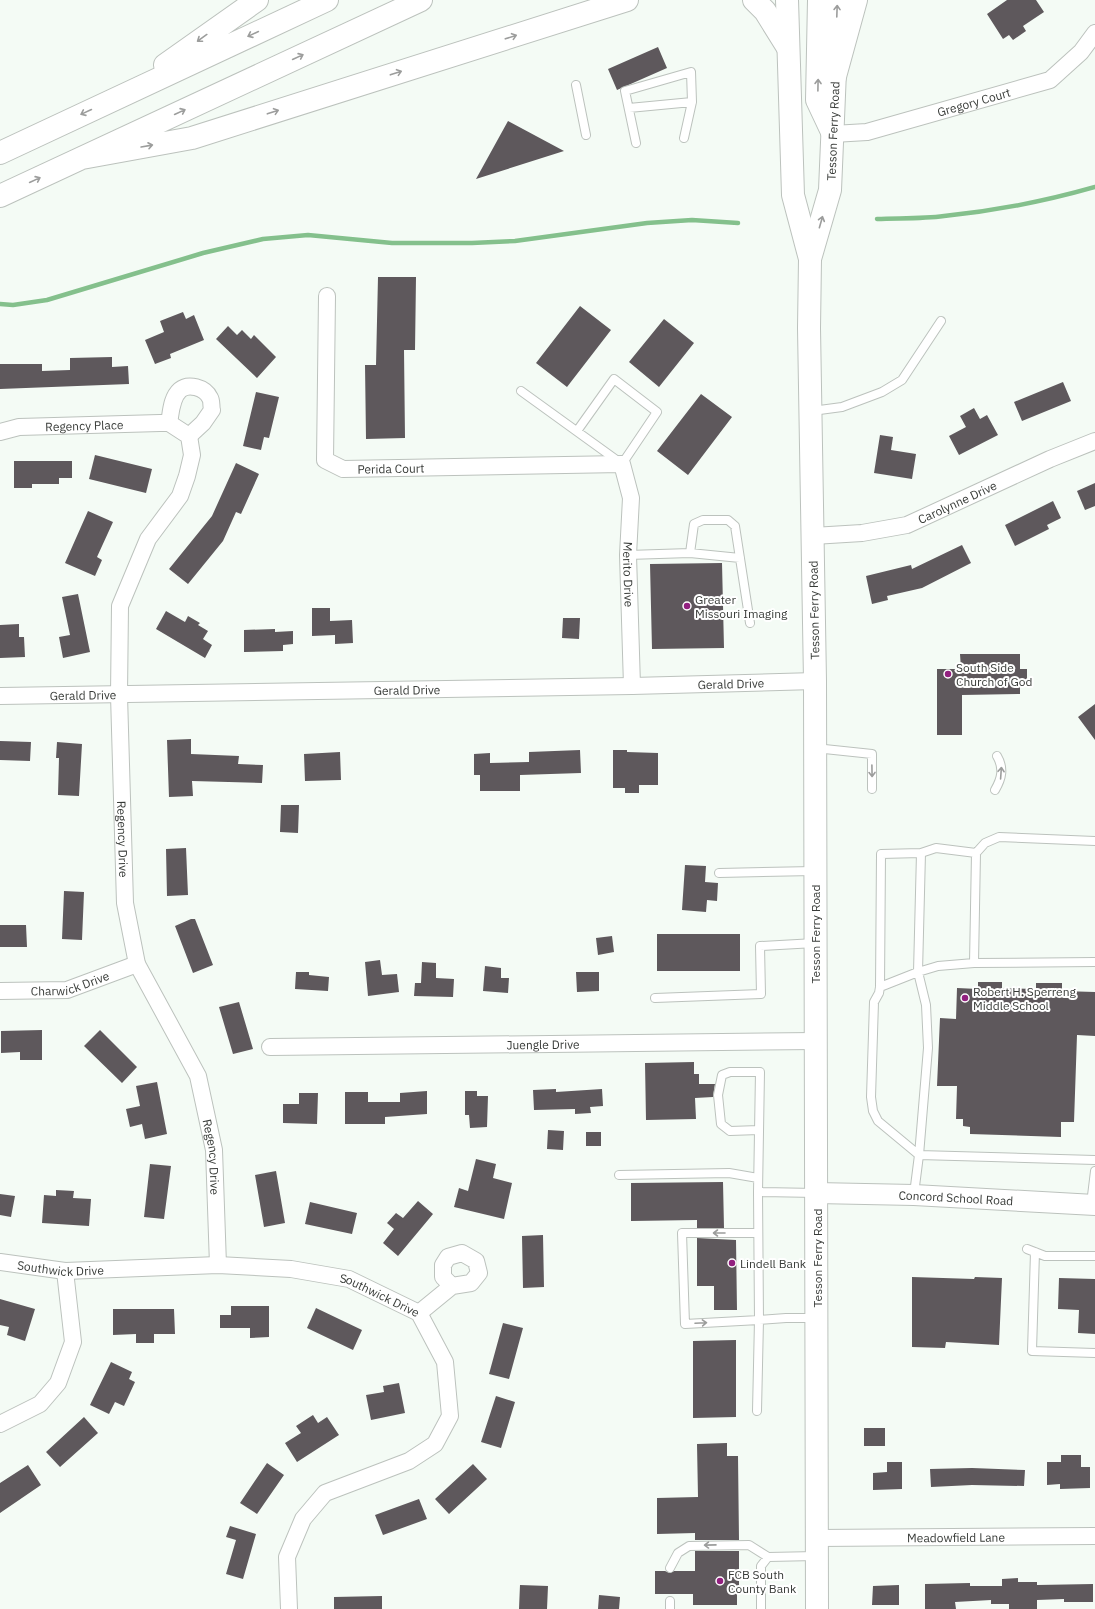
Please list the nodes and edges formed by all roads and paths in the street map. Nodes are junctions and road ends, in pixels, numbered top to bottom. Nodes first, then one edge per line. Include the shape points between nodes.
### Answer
1 (257, 0) edge
2 (327, 0) edge
3 (421, 0) edge
4 (627, 0) edge
5 (754, 0) edge
6 (787, 0) edge
7 (819, 0) edge
8 (838, 0) edge
9 (856, 0) edge
10 (1095, 33) edge
11 (788, 48) junction
12 (834, 80) junction
13 (576, 85) dead end
14 (122, 96) junction
15 (692, 102) junction
16 (629, 108) junction
17 (833, 134) junction
18 (586, 135) dead end
19 (684, 138) dead end
20 (636, 143) dead end
21 (0, 153) edge
22 (82, 158) junction
23 (0, 196) edge
24 (810, 259) junction
25 (327, 296) dead end
26 (940, 321) dead end
27 (521, 390) dead end
28 (811, 411) junction
29 (169, 423) junction
30 (577, 431) junction
31 (0, 432) edge
32 (189, 436) junction
33 (1095, 441) edge
34 (622, 464) junction
35 (813, 536) junction
36 (690, 553) junction
37 (628, 555) junction
38 (740, 558) junction
39 (750, 623) dead end
40 (815, 681) junction
41 (632, 686) junction
42 (120, 695) junction
43 (0, 696) edge
44 (814, 748) junction
45 (997, 756) dead end
46 (872, 789) dead end
47 (995, 790) dead end
48 (1095, 841) edge
49 (921, 853) junction
50 (976, 853) junction
51 (815, 871) junction
52 (719, 873) dead end
53 (815, 943) junction
54 (1095, 962) edge
55 (137, 964) junction
56 (974, 964) junction
57 (918, 972) junction
58 (880, 987) junction
59 (0, 991) edge
60 (655, 998) dead end
61 (816, 1041) junction
62 (270, 1047) dead end
63 (759, 1130) junction
64 (920, 1155) junction
65 (1095, 1160) edge
66 (1095, 1171) edge
67 (619, 1175) dead end
68 (758, 1178) junction
69 (758, 1192) junction
70 (816, 1193) junction
71 (914, 1195) junction
72 (1093, 1205) edge
73 (758, 1233) junction
74 (1095, 1256) edge
75 (0, 1262) edge
76 (218, 1265) junction
77 (65, 1271) junction
78 (452, 1286) dead end
79 (420, 1313) junction
80 (817, 1318) junction
81 (759, 1320) junction
82 (1095, 1353) edge
83 (757, 1411) dead end
84 (0, 1424) edge
85 (1095, 1536) edge
86 (817, 1547) junction
87 (768, 1556) junction
88 (670, 1568) dead end
89 (289, 1609) edge
90 (761, 1609) edge
91 (817, 1609) edge

1 -> 14 main road
2 -> 14 main road
22 -> 3 main road
22 -> 4 main road via 192,138
5 - 11 main road via 765,11
6 - 11 main road, Tesson Ferry Road
17 -> 7 main road via 817,100
12 -> 8 main road, Tesson Ferry Road
9 - 12 main road
10 - 17 street, Gregory Court via 1081,52 1050,80 867,132
11 - 24 main road, Tesson Ferry Road via 793,195
12 - 17 main road, Tesson Ferry Road
13 - 18 lane
14 -> 21 main road
15 - 16 lane
15 - 16 lane via 691,72 625,90
15 - 19 lane
16 - 20 lane
24 -> 17 main road, Tesson Ferry Road via 830,190
23 -> 22 main road
24 - 28 main road, Tesson Ferry Road
25 - 34 street, Perida Court via 325,460 343,469
26 - 28 lane via 902,380 882,392 842,407
27 - 30 lane
28 - 35 main road, Tesson Ferry Road
29 - 31 street, Regency Place via 19,426
29 - 32 street
29 - 32 street via 173,401 180,390 191,386 202,389 210,397 212,410
30 - 34 lane
30 - 34 lane via 614,379 657,412
32 - 42 street, Regency Drive via 192,455 180,496 148,539 120,606
33 - 35 street, Carolynne Drive via 907,525 862,533
34 - 37 street, Merito Drive via 631,498
35 - 40 main road, Tesson Ferry Road
36 - 37 lane
36 - 38 lane
36 - 38 lane via 694,524 703,520 728,520 735,526
37 - 41 street, Merito Drive
38 - 39 lane
40 - 41 street, Gerald Drive
40 - 44 main road, Tesson Ferry Road
41 - 42 street, Gerald Drive
42 - 43 street, Gerald Drive
42 - 55 street, Regency Drive via 125,903
44 -> 46 lane via 872,754
44 - 51 main road, Tesson Ferry Road
47 -> 45 lane via 1002,772
48 - 50 lane via 1000,837 985,843
49 - 50 lane via 936,848
49 - 57 lane
49 - 58 lane via 881,854
50 - 56 lane
51 - 52 lane
51 - 53 main road, Tesson Ferry Road
53 - 60 lane via 760,946 760,994
53 - 61 main road, Tesson Ferry Road
54 - 56 lane
55 - 59 street, Charwick Drive via 67,990
55 - 76 street, Regency Drive via 198,1076 214,1150
56 - 57 lane via 938,966
57 - 58 lane
57 - 64 lane via 926,1005 928,1048
58 - 64 lane via 874,1002 871,1097 873,1111 878,1121
61 - 62 street, Juengle Drive
61 - 70 main road, Tesson Ferry Road
63 - 63 lane via 760,1072 730,1072 722,1075 718,1095 721,1124 730,1131
63 - 68 lane
64 - 65 lane
64 - 71 lane
66 - 72 lane
67 - 68 lane via 729,1173
68 - 69 lane
69 - 70 lane
69 - 73 lane
70 - 71 street, Concord School Road
70 - 80 main road, Tesson Ferry Road
71 - 72 street, Concord School Road
73 - 81 lane
73 -> 81 lane via 682,1233 685,1324
74 - 82 lane via 1045,1256 1031,1250 1032,1351
75 - 77 street, Southwick Drive
76 - 77 street, Southwick Drive
76 - 79 street, Southwick Drive via 290,1269 349,1279
77 - 84 street via 72,1342 58,1383 40,1404
78 - 79 street
79 - 89 street, Southwick Drive via 445,1362 450,1416 435,1444 409,1461 325,1493 302,1519 287,1557
80 - 81 lane
80 - 86 main road, Tesson Ferry Road
81 - 83 lane
85 - 86 street, Meadowfield Lane
86 - 87 lane
86 - 91 main road, Tesson Ferry Road
87 -> 88 lane via 749,1545 689,1546 678,1553
87 - 90 lane via 761,1566

